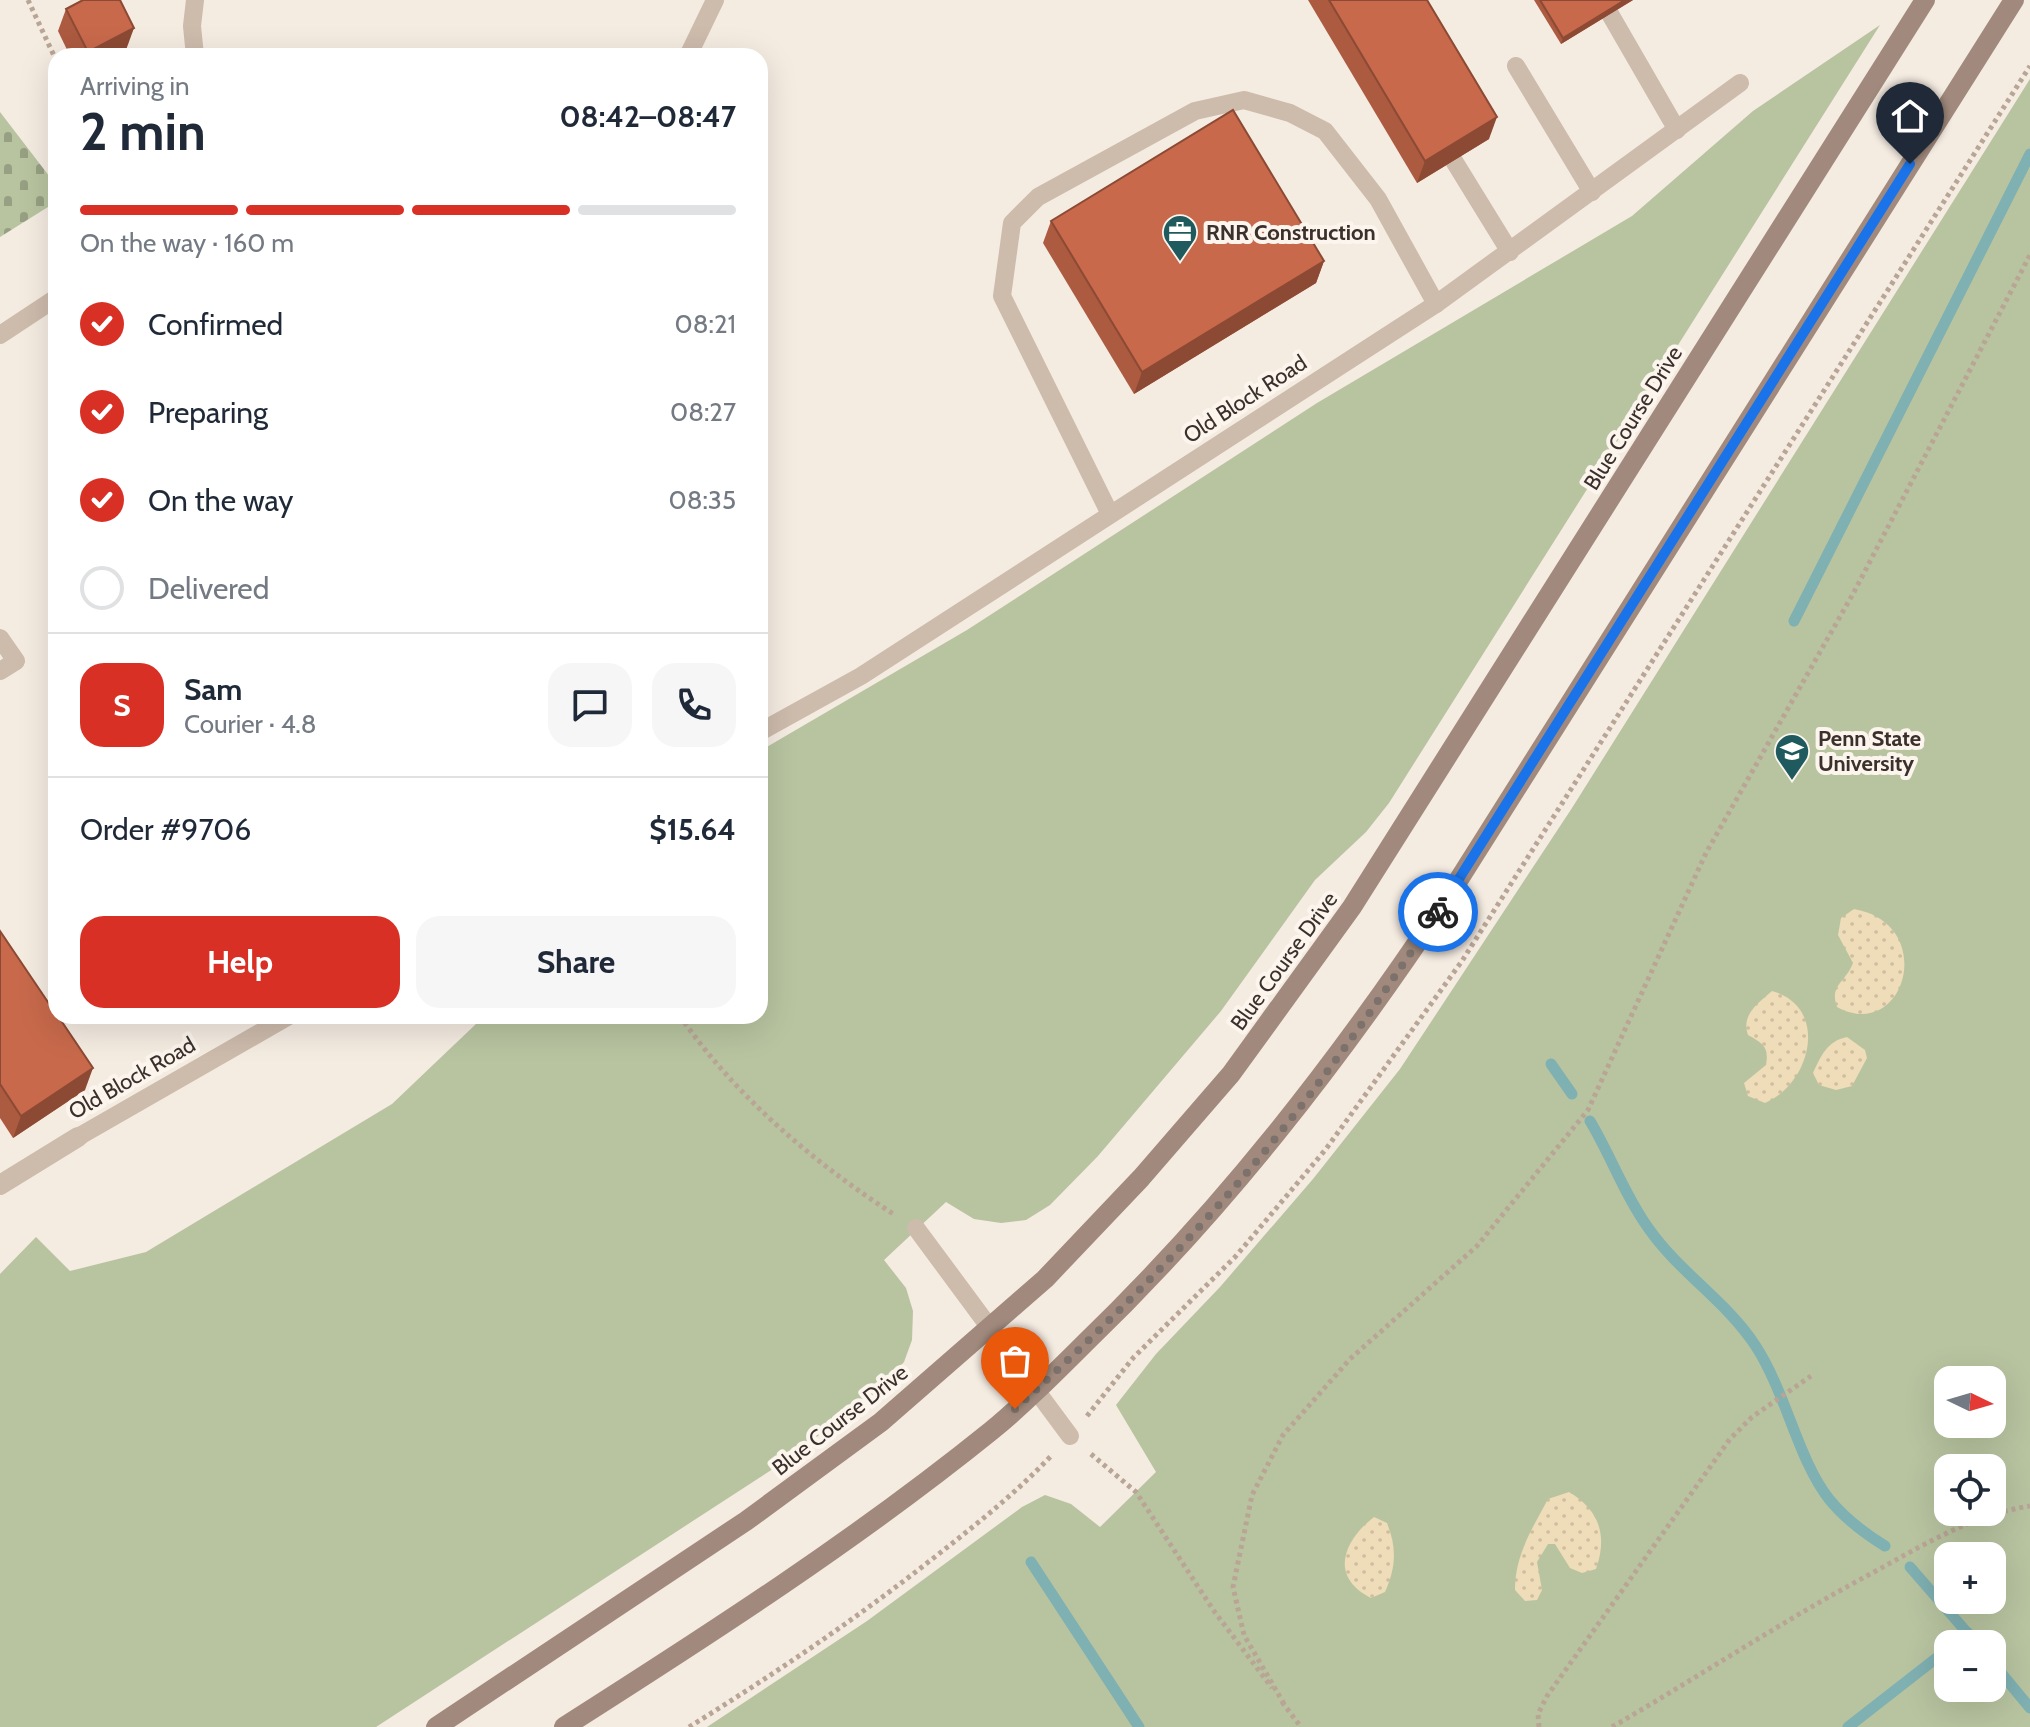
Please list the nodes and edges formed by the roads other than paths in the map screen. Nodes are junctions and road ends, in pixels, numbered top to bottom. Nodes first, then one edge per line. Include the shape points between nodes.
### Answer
1 (195, 0) edge
2 (715, 0) edge
3 (1925, 0) edge
4 (2014, 0) edge
5 (1610, 14) edge
6 (194, 48) edge
7 (692, 48) edge
8 (1516, 66) dead end
9 (1740, 83) dead end
10 (1677, 130) junction
11 (1454, 161) edge
12 (1592, 192) junction
13 (1510, 252) junction
14 (48, 303) edge
15 (1436, 304) junction
16 (0, 335) edge
17 (1110, 514) junction
18 (0, 638) edge
19 (0, 671) edge
20 (768, 728) edge
21 (275, 1024) edge
22 (78, 1137) joint
23 (0, 1185) edge
24 (916, 1228) road end
25 (992, 1328) junction
26 (1038, 1388) junction
27 (1070, 1436) road end
28 (436, 1727) edge
29 (564, 1727) edge

1 - 6 lane
2 - 7 lane
3 - 25 main road, Blue Course Drive via 1314,964 1231,1074 1141,1178
4 - 26 main road via 1367,1018 1241,1180 1146,1285
5 - 10 lane
8 - 12 lane
9 - 10 lane, Old Block Road
10 - 12 lane, Old Block Road
11 - 13 lane
12 - 13 lane, Old Block Road
13 - 15 lane, Old Block Road
14 - 16 lane
15 - 17 lane, Old Block Road
15 - 17 lane via 1378,199 1325,131 1290,113 1244,100 1195,111 1038,197 1012,223 1002,296
17 - 20 lane, Old Block Road via 861,676
18 - 19 lane via 16,661
21 - 22 lane, Old Block Road
22 - 23 street, Old Block Road
24 - 25 lane
25 - 26 lane
25 - 28 main road, Blue Course Drive via 881,1422 746,1521
26 - 27 lane
26 - 29 main road via 993,1430 846,1542

